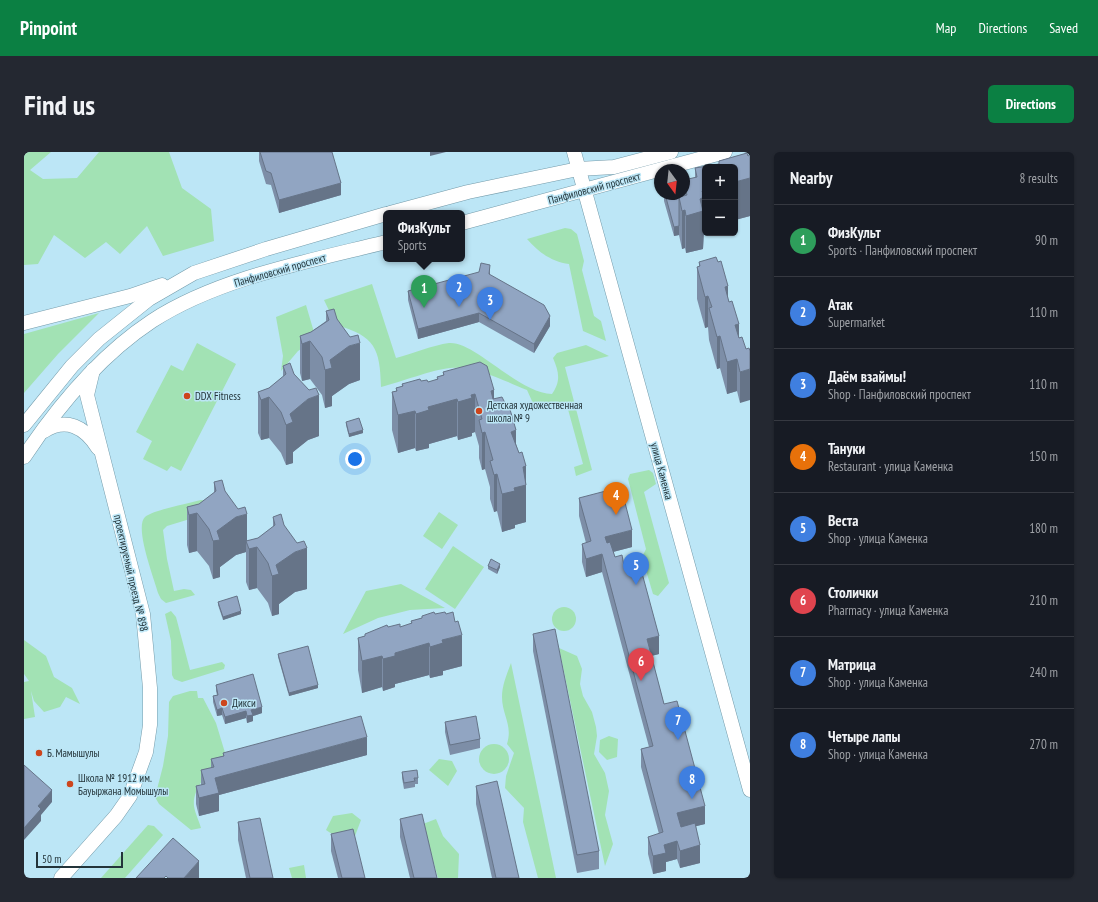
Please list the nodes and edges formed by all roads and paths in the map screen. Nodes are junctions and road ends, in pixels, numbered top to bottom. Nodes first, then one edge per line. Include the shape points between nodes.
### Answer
1 (574, 152) edge
2 (671, 152) edge
3 (725, 152) edge
4 (578, 169) junction
5 (584, 191) junction
6 (401, 210) edge
7 (383, 215) edge
8 (465, 222) edge
9 (383, 243) edge
10 (194, 273) junction
11 (24, 323) edge
12 (93, 370) junction
13 (24, 425) edge
14 (40, 433) junction
15 (24, 457) edge
16 (103, 457) junction
17 (750, 790) edge
18 (61, 878) edge

1 - 4 main road, улица Каменка
2 - 4 main road, Панфиловский проспект via 614,167
3 - 5 main road, Панфиловский проспект
4 - 5 main road, улица Каменка
4 - 6 main road, Панфиловский проспект via 468,192
5 - 8 main road, Панфиловский проспект
5 - 17 main road, улица Каменка
7 - 10 main road, Панфиловский проспект
9 - 12 main road, Панфиловский проспект via 258,274 203,295 153,320
10 - 11 main road via 130,296
10 - 13 main road, Панфиловский проспект via 149,299 99,339 67,372
12 - 14 main road, Панфиловский проспект
12 - 16 main road, проектируемый проезд № 898 via 87,396
14 - 15 main road, Панфиловский проспект
14 - 16 main road, проектируемый проезд № 898 via 53,425 72,425 93,440
16 - 18 main road, проектируемый проезд № 898 via 143,614 150,688 150,725 146,752 130,796 116,816

